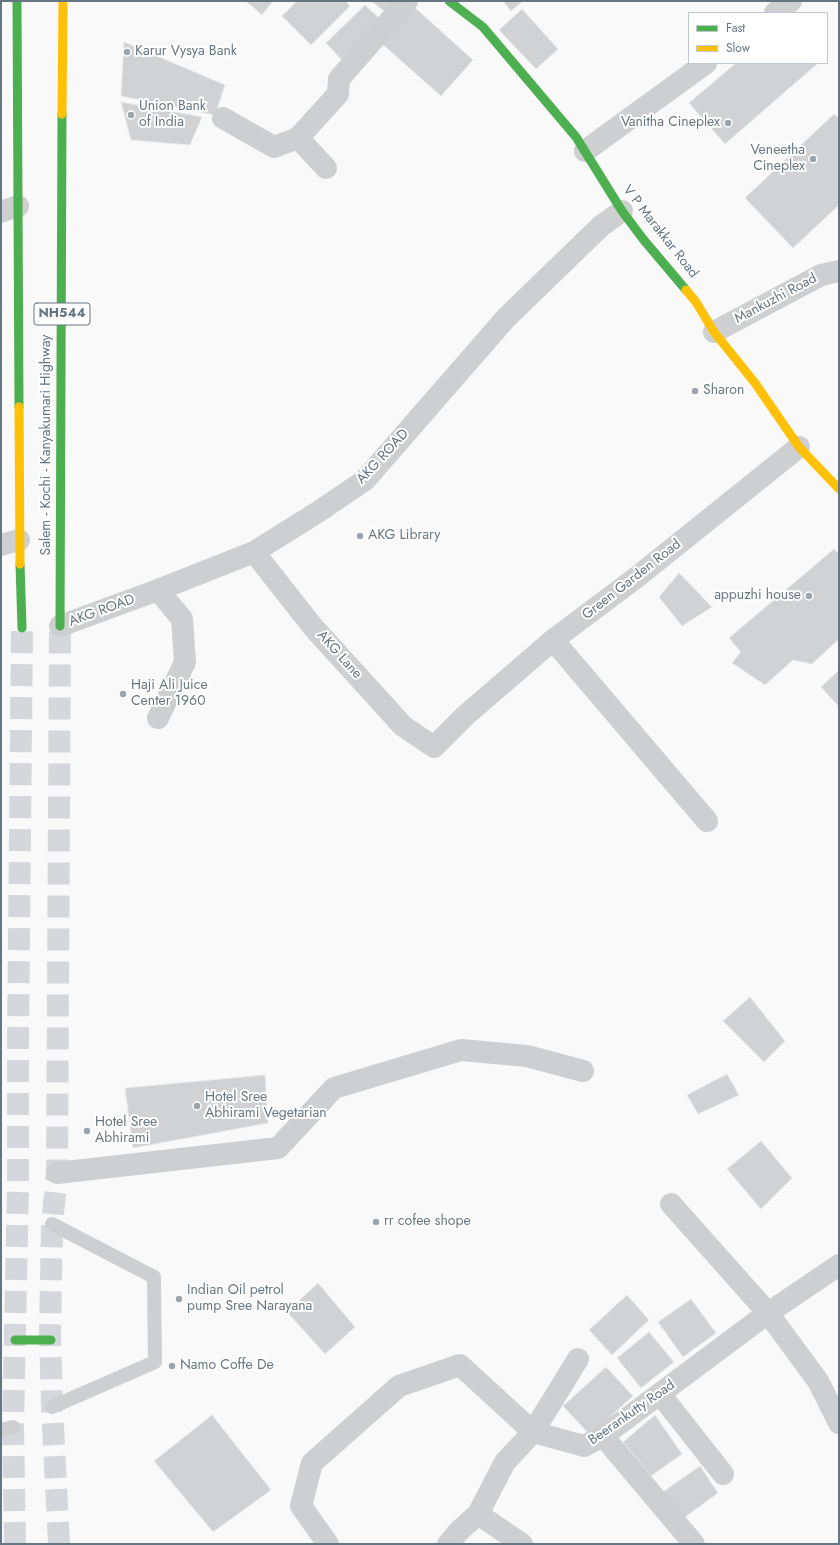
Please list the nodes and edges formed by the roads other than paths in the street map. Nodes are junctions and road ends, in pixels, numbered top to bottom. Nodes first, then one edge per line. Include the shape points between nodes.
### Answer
1 (17, 1) edge
2 (64, 1) edge
3 (407, 1) edge
4 (449, 1) edge
5 (791, 1) edge
6 (776, 12) edge
7 (705, 64) edge
8 (223, 118) dead end
9 (298, 138) junction
10 (585, 151) junction
11 (326, 168) dead end
12 (10, 209) edge
13 (622, 210) junction
14 (839, 271) edge
15 (714, 332) junction
16 (799, 448) junction
17 (839, 489) edge
18 (10, 542) edge
19 (254, 552) junction
20 (158, 590) junction
21 (60, 626) joint
22 (22, 628) tunnel mouth
23 (553, 640) junction
24 (158, 718) dead end
25 (434, 747) joint
26 (707, 821) dead end
27 (583, 1071) dead end
28 (57, 1173) dead end
29 (671, 1204) dead end
30 (52, 1224) dead end
31 (839, 1266) edge
32 (768, 1313) junction
33 (15, 1340) dead end
34 (51, 1340) dead end
35 (578, 1359) dead end
36 (660, 1394) junction
37 (52, 1407) dead end
38 (839, 1423) edge
39 (533, 1432) junction
40 (603, 1436) junction
41 (723, 1474) dead end
42 (478, 1514) junction
43 (328, 1544) edge
44 (448, 1544) edge
45 (522, 1544) edge
46 (694, 1544) edge

1 - 12 main road, Salem - Kochi - Kanyakumari Highway / NH544
2 - 21 main road, Salem - Kochi - Kanyakumari Highway / NH544
3 - 9 street via 339,79 338,94
4 - 10 main road, V P Marakkar Road via 483,26
5 - 6 street
7 - 10 street
8 - 9 street via 274,147
9 - 11 street
10 - 13 main road, V P Marakkar Road
12 - 18 main road, Salem - Kochi - Kanyakumari Highway / NH544
13 - 15 main road, V P Marakkar Road via 696,302
13 - 19 street, AKG ROAD via 601,226 506,318 365,480
14 - 15 street, Mankuzhi Road via 821,275
15 - 16 main road, V P Marakkar Road via 754,383
16 - 17 main road, V P Marakkar Road
16 - 23 street, Green Garden Road via 638,577
18 - 22 main road, Salem - Kochi - Kanyakumari Highway / NH544
19 - 20 street, AKG ROAD
19 - 25 street, AKG Lane via 313,627 403,726
20 - 21 street, AKG ROAD
20 - 24 street via 182,619 185,662
23 - 25 street, Green Garden Road via 466,715
23 - 26 street
27 - 28 street via 527,1056 461,1050 334,1088 278,1148
29 - 32 street
30 - 37 lane via 154,1277 155,1362
31 - 32 street, Beerankutty Road
32 - 36 street, Beerankutty Road
32 - 38 street via 818,1381
33 - 34 main road
35 - 39 street
36 - 40 street, Beerankutty Road
36 - 41 street
39 - 40 street, Beerankutty Road via 584,1446
39 - 42 street via 505,1462
39 - 43 street via 460,1365 399,1386 312,1463 300,1506
40 - 46 street
42 - 44 street
42 - 45 street

